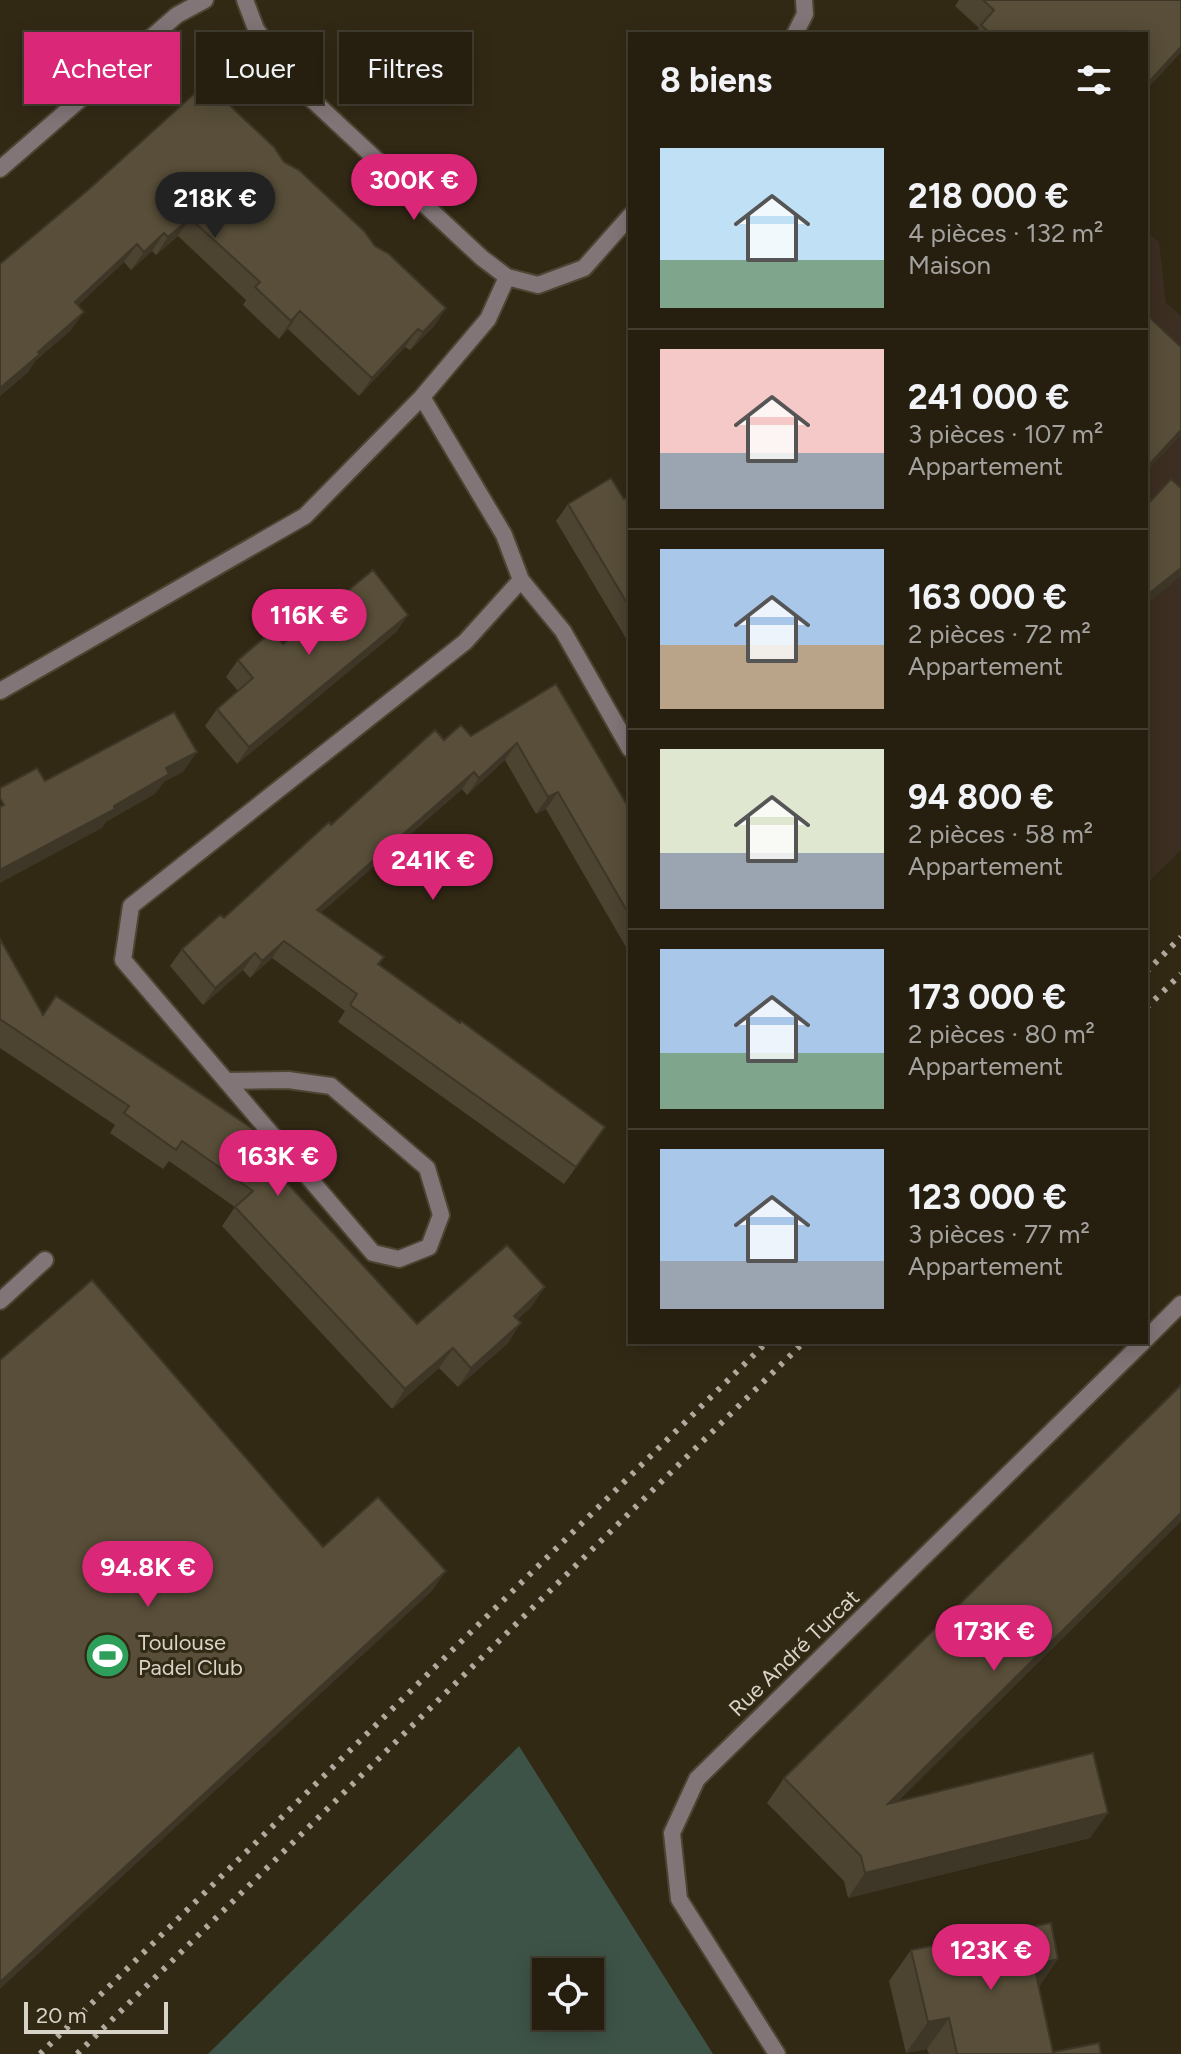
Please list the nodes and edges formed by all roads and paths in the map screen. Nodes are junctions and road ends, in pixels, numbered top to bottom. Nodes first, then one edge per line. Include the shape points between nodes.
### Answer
1 (205, 0) edge
2 (245, 0) edge
3 (804, 0) edge
4 (796, 32) edge
5 (0, 169) edge
6 (628, 218) edge
7 (507, 277) junction
8 (422, 397) junction
9 (521, 580) junction
10 (0, 691) edge
11 (628, 745) edge
12 (226, 1081) junction
13 (45, 1260) dead end
14 (0, 1301) edge
15 (1181, 1304) edge
16 (1148, 1336) edge
17 (1140, 1344) edge
18 (777, 2054) edge

1 - 5 street via 177,15
2 - 7 street via 256,29 291,80
3 - 4 street via 805,14
6 - 7 street via 584,268 538,285
7 - 8 street via 488,319
8 - 9 street via 504,535
8 - 10 street via 305,516
9 - 11 street via 563,631
9 - 12 street via 465,642 131,906 123,960
12 - 12 street via 331,1086 427,1168 441,1215 429,1247 399,1259 373,1253
13 - 14 street
15 - 16 street, Rue André Turcat
17 - 18 street, Rue André Turcat via 697,1779 672,1833 679,1899

